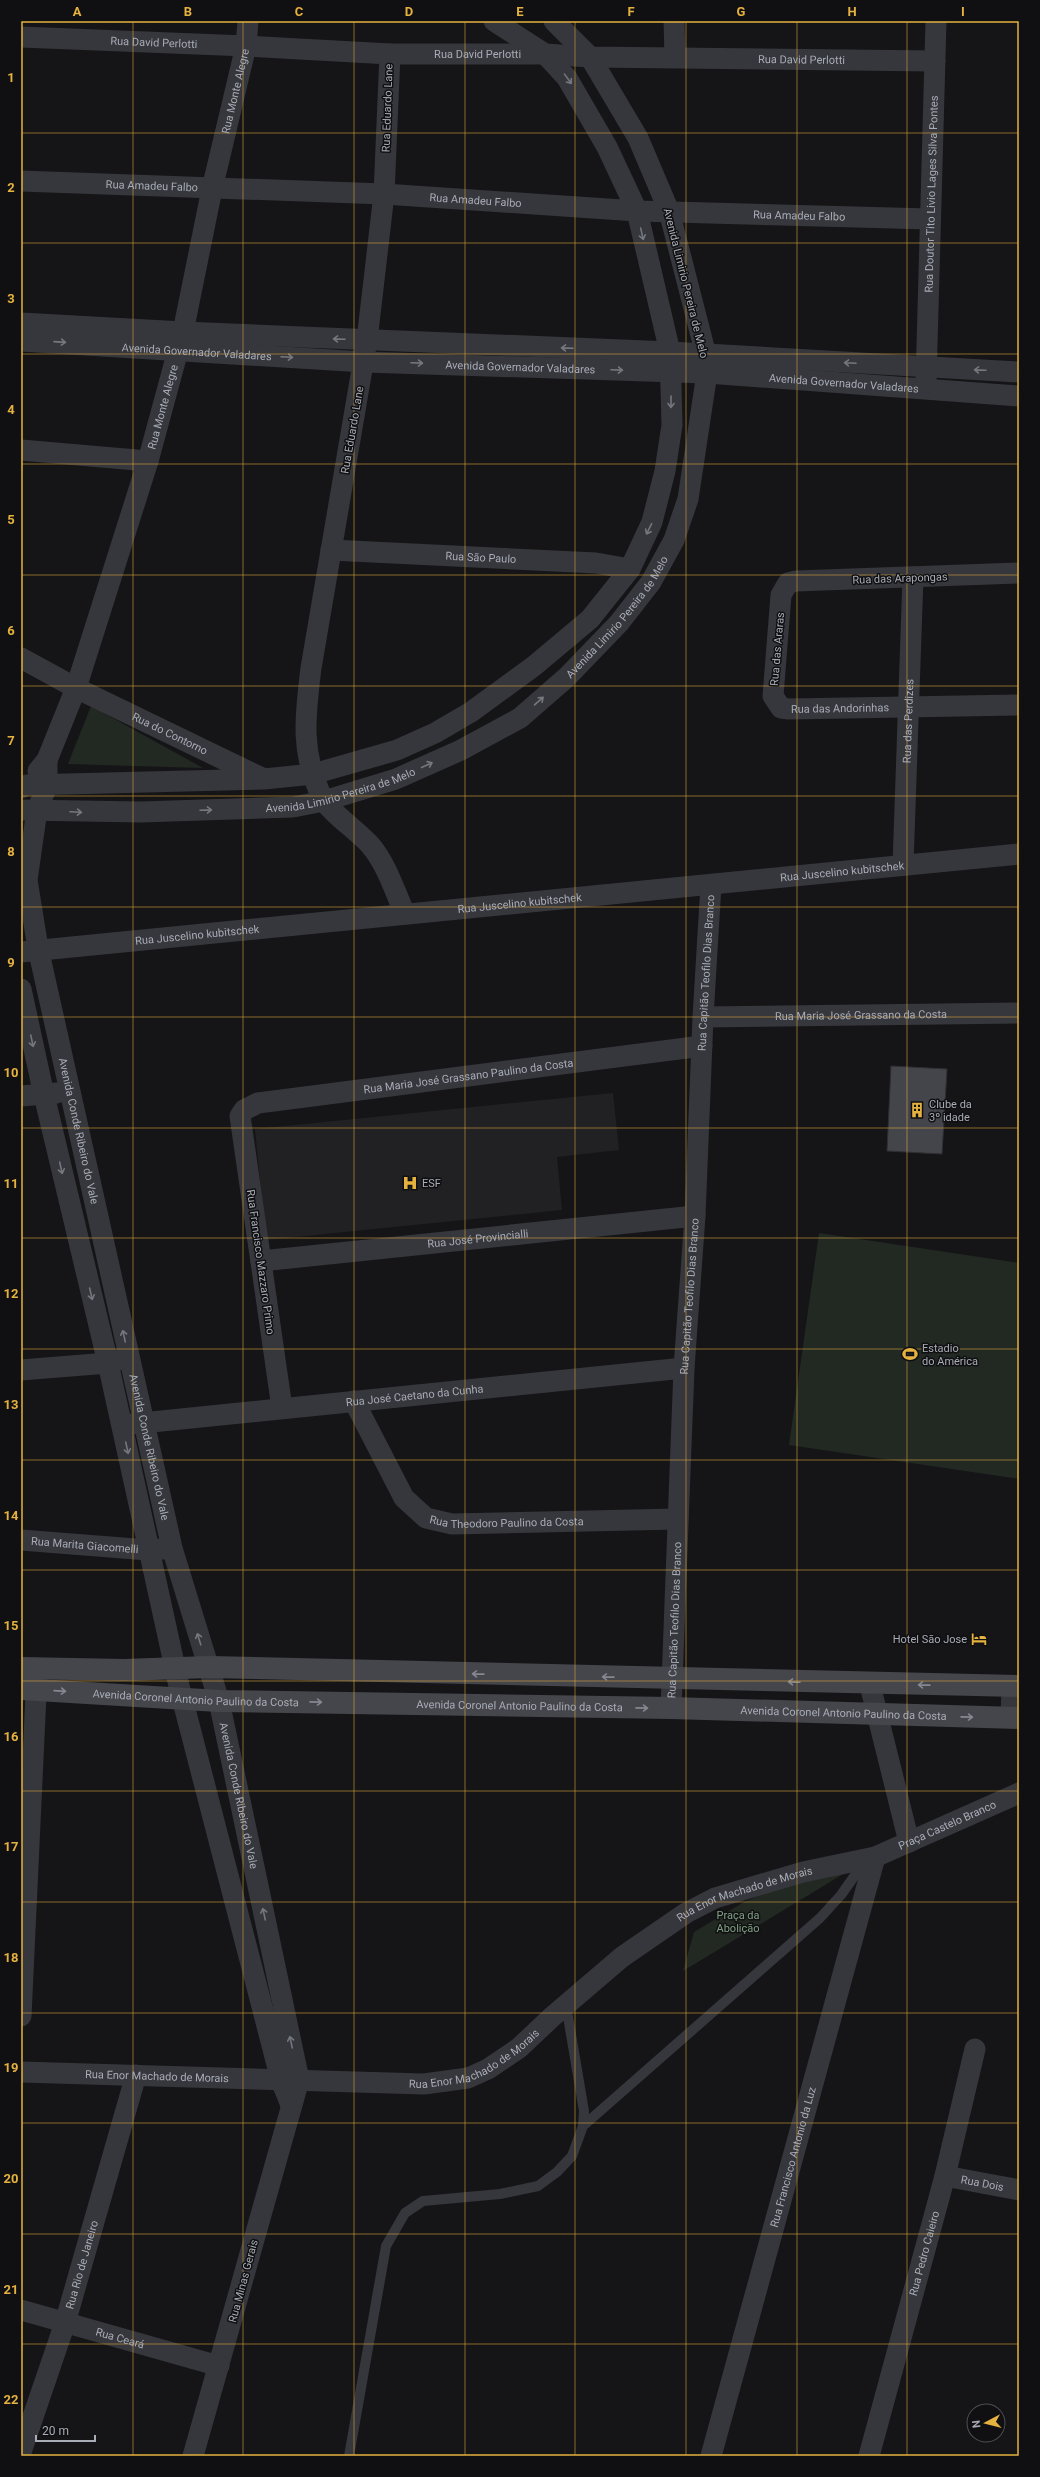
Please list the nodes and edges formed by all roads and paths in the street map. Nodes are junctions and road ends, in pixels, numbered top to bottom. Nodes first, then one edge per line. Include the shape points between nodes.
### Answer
1 (248, 21) edge
2 (494, 21) edge
3 (554, 21) edge
4 (674, 21) edge
5 (936, 21) edge
6 (21, 38) edge
7 (246, 46) junction
8 (390, 54) junction
9 (545, 54) junction
10 (675, 56) junction
11 (590, 57) junction
12 (935, 61) junction
13 (21, 181) edge
14 (212, 189) junction
15 (384, 194) junction
16 (637, 211) junction
17 (669, 211) junction
18 (930, 219) junction
19 (21, 323) edge
20 (367, 340) junction
21 (21, 341) edge
22 (180, 341) junction
23 (670, 352) junction
24 (364, 362) junction
25 (707, 364) junction
26 (927, 368) junction
27 (671, 372) junction
28 (1019, 372) edge
29 (925, 390) junction
30 (1019, 396) edge
31 (21, 450) edge
32 (148, 461) junction
33 (331, 550) junction
34 (630, 569) junction
35 (1019, 573) edge
36 (913, 577) junction
37 (783, 588) joint
38 (21, 658) edge
39 (76, 688) junction
40 (1019, 705) edge
41 (909, 706) junction
42 (781, 708) joint
43 (313, 774) junction
44 (264, 780) junction
45 (29, 797) edge
46 (324, 801) junction
47 (1019, 854) edge
48 (903, 866) junction
49 (24, 880) edge
50 (711, 885) junction
51 (405, 914) junction
52 (29, 950) edge
53 (21, 989) edge
54 (1019, 1014) edge
55 (703, 1017) junction
56 (702, 1046) junction
57 (71, 1092) junction
58 (44, 1095) junction
59 (21, 1096) edge
60 (240, 1116) joint
61 (695, 1216) junction
62 (260, 1261) junction
63 (129, 1358) junction
64 (108, 1363) junction
65 (684, 1368) junction
66 (21, 1370) edge
67 (354, 1401) junction
68 (282, 1408) junction
69 (145, 1421) junction
70 (122, 1426) junction
71 (678, 1519) junction
72 (21, 1540) edge
73 (172, 1548) junction
74 (148, 1550) junction
75 (210, 1667) junction
76 (175, 1668) junction
77 (29, 1679) edge
78 (673, 1679) junction
79 (870, 1685) junction
80 (1015, 1686) edge
81 (182, 1699) junction
82 (219, 1701) junction
83 (671, 1708) junction
84 (877, 1716) junction
85 (1015, 1718) edge
86 (237, 1781) junction
87 (205, 1787) junction
88 (1019, 1793) edge
89 (909, 1842) junction
90 (871, 1858) junction
91 (260, 1893) junction
92 (234, 1898) junction
93 (566, 2005) junction
94 (21, 2016) edge
95 (975, 2049) dead end
96 (21, 2072) edge
97 (136, 2075) junction
98 (290, 2080) junction
99 (583, 2126) junction
100 (945, 2176) junction
101 (1019, 2190) edge
102 (21, 2310) edge
103 (65, 2322) junction
104 (219, 2366) junction
105 (21, 2452) edge
106 (193, 2456) edge
107 (349, 2456) edge
108 (711, 2456) edge
109 (869, 2456) edge

1 - 7 street, Rua Monte Alegre
2 - 9 street, Avenida Limirio Pereira de Melo
3 - 11 street, Avenida Limirio Pereira de Melo
4 - 10 street
5 - 12 street, Rua Doutor Tito Livio Lages Silva Pontes
6 - 7 street, Rua David Perlotti
7 - 8 street, Rua David Perlotti
7 - 14 street, Rua Monte Alegre
8 - 9 street, Rua David Perlotti
8 - 15 street, Rua Eduardo Lane
9 - 11 street, Rua David Perlotti
9 -> 16 street, Avenida Limirio Pereira de Melo via 567,78 582,102 608,147
10 - 11 street, Rua David Perlotti
10 - 12 street, Rua David Perlotti
11 - 17 street, Avenida Limirio Pereira de Melo via 638,138
12 - 18 street, Rua Doutor Tito Livio Lages Silva Pontes
13 - 14 street, Rua Amadeu Falbo
14 - 15 street, Rua Amadeu Falbo
14 - 22 street, Rua Monte Alegre
15 - 16 street, Rua Amadeu Falbo
15 - 20 street, Rua Eduardo Lane
16 - 17 street, Rua Amadeu Falbo
16 -> 23 street, Avenida Limirio Pereira de Melo
17 - 18 street, Rua Amadeu Falbo
17 - 25 street, Avenida Limirio Pereira de Melo
18 - 26 street, Rua Doutor Tito Livio Lages Silva Pontes
19 - 22 street, Avenida Governador Valadares
20 -> 22 street, Avenida Governador Valadares
23 -> 20 street, Avenida Governador Valadares
20 - 24 street, Rua Eduardo Lane
21 -> 22 street, Avenida Governador Valadares
22 -> 24 street, Avenida Governador Valadares
22 - 32 street, Rua Monte Alegre
23 - 25 street, Avenida Governador Valadares
23 - 27 street, Avenida Limirio Pereira de Melo
24 -> 27 street, Avenida Governador Valadares
24 - 33 street, Rua Eduardo Lane
26 -> 25 street, Avenida Governador Valadares
25 - 27 street, Avenida Governador Valadares
25 - 29 street, Avenida Governador Valadares
46 -> 25 street, Avenida Limirio Pereira de Melo via 396,779 461,750 520,718 567,677 619,623 651,582 674,540 688,499
28 -> 26 street, Avenida Governador Valadares
26 - 29 street, Rua Doutor Tito Livio Lages Silva Pontes
27 -> 34 street, Avenida Limirio Pereira de Melo via 672,425 665,471 652,522
29 - 30 street, Avenida Governador Valadares
31 - 32 street
32 - 39 street, Rua Monte Alegre
33 - 34 street, Rua São Paulo via 596,563
33 - 43 street, Rua Eduardo Lane via 306,714 307,756
34 - 43 street, Avenida Limirio Pereira de Melo via 590,619 534,666 471,712 435,733 397,750
35 - 36 street, Rua das Arapongas
36 - 37 street, Rua das Arapongas via 796,581
36 - 41 street, Rua das Perdizes
37 - 42 street, Rua das Araras via 773,696
38 - 39 street, Rua do Contorno
39 - 44 street, Rua do Contorno
39 - 45 street, Rua Monte Alegre
40 - 41 street, Rua das Andorinhas
41 - 42 street, Rua das Andorinhas
41 - 48 street, Rua das Perdizes
43 - 44 street, Avenida Limirio Pereira de Melo
43 - 46 street, Rua Eduardo Lane
44 - 45 street, Avenida Limirio Pereira de Melo
45 -> 46 street, Avenida Limirio Pereira de Melo via 94,813 262,809
45 - 49 street, Avenida Conde Ribeiro do Vale
46 - 51 street via 356,830 380,858
47 - 48 street, Rua Juscelino kubitschek
48 - 50 street, Rua Juscelino kubitschek
49 - 52 street, Avenida Conde Ribeiro do Vale
50 - 51 street, Rua Juscelino kubitschek
50 - 55 street, Rua Capitão Teofilo Dias Branco
51 - 52 street, Rua Juscelino kubitschek
52 - 57 street, Avenida Conde Ribeiro do Vale
53 -> 58 street, Avenida Conde Ribeiro do Vale
54 - 55 street, Rua Maria José Grassano da Costa
55 - 56 street, Rua Capitão Teofilo Dias Branco
56 - 60 street, Rua Maria José Grassano Paulino da Costa via 258,1104 244,1110
56 - 61 street, Rua Capitão Teofilo Dias Branco
57 - 58 street
63 -> 57 street, Avenida Conde Ribeiro do Vale
58 - 59 street
58 -> 64 street, Avenida Conde Ribeiro do Vale
60 - 62 street, Rua Francisco Mazzaro Primo
61 - 62 street, Rua José Provincialli
61 - 65 street, Rua Capitão Teofilo Dias Branco
62 - 68 street, Rua Francisco Mazzaro Primo
63 - 64 street
63 - 69 street, Avenida Conde Ribeiro do Vale
64 - 66 street
64 - 70 street, Avenida Conde Ribeiro do Vale
65 - 67 street, Rua José Caetano da Cunha
65 - 71 street, Rua Capitão Teofilo Dias Branco
67 - 68 street, Rua José Caetano da Cunha
67 - 71 street, Rua Theodoro Paulino da Costa via 404,1498 426,1518 452,1524
68 - 69 street, Rua José Caetano da Cunha
69 - 70 street, Rua José Caetano da Cunha
69 - 73 street, Avenida Conde Ribeiro do Vale
70 -> 74 street, Avenida Conde Ribeiro do Vale
71 - 78 street, Rua Capitão Teofilo Dias Branco
72 - 74 street, Rua Marita Giacomelli
73 - 74 street, Rua Marita Giacomelli
75 -> 73 street, Avenida Conde Ribeiro do Vale
74 - 76 street, Avenida Conde Ribeiro do Vale
75 - 76 street, Avenida Coronel Antonio Paulino da Costa
78 -> 75 street, Avenida Coronel Antonio Paulino da Costa
75 - 82 street, Avenida Conde Ribeiro do Vale
76 - 77 street, Avenida Coronel Antonio Paulino da Costa
76 - 81 street, Avenida Conde Ribeiro do Vale
77 -> 81 street, Avenida Coronel Antonio Paulino da Costa
77 - 94 street
79 -> 78 street, Avenida Coronel Antonio Paulino da Costa
78 - 83 street, Rua Capitão Teofilo Dias Branco
80 -> 79 street, Avenida Coronel Antonio Paulino da Costa
79 - 84 street
80 - 85 street
81 - 82 street, Avenida Coronel Antonio Paulino da Costa
81 - 87 street, Avenida Conde Ribeiro do Vale
82 -> 83 street, Avenida Coronel Antonio Paulino da Costa
82 - 86 street, Avenida Conde Ribeiro do Vale
83 - 84 street, Avenida Coronel Antonio Paulino da Costa
84 -> 85 street, Avenida Coronel Antonio Paulino da Costa
84 - 89 street
86 - 87 street
86 - 91 street, Avenida Conde Ribeiro do Vale
87 - 92 street, Avenida Conde Ribeiro do Vale
88 - 89 street, Praça Castelo Branco
89 - 90 street, Praça Castelo Branco
90 - 93 street, Rua Enor Machado de Morais via 803,1872 715,1898 686,1913 622,1957
90 - 99 lane via 820,1918
90 - 108 street, Rua Francisco Antonio da Luz
91 - 92 street
98 -> 91 street, Avenida Conde Ribeiro do Vale
92 - 98 street, Avenida Conde Ribeiro do Vale
93 - 98 street, Rua Enor Machado de Morais via 519,2048 488,2069 468,2078 424,2084
93 - 99 lane via 581,2089
95 - 100 street, Rua Pedro Caieiro
96 - 97 street, Rua Enor Machado de Morais
97 - 98 street, Rua Enor Machado de Morais
97 - 103 street, Rua Rio de Janeiro
98 - 104 street, Rua Minas Gerais via 290,2105
99 - 107 lane via 572,2156 557,2172 538,2186 500,2194 423,2201 405,2213 386,2246
100 - 101 street, Rua Dois
100 - 109 street, Rua Pedro Caieiro
102 - 103 street, Rua Ceará
103 - 104 street, Rua Ceará
103 - 105 street, Rua Rio de Janeiro
104 - 106 street, Rua Minas Gerais

